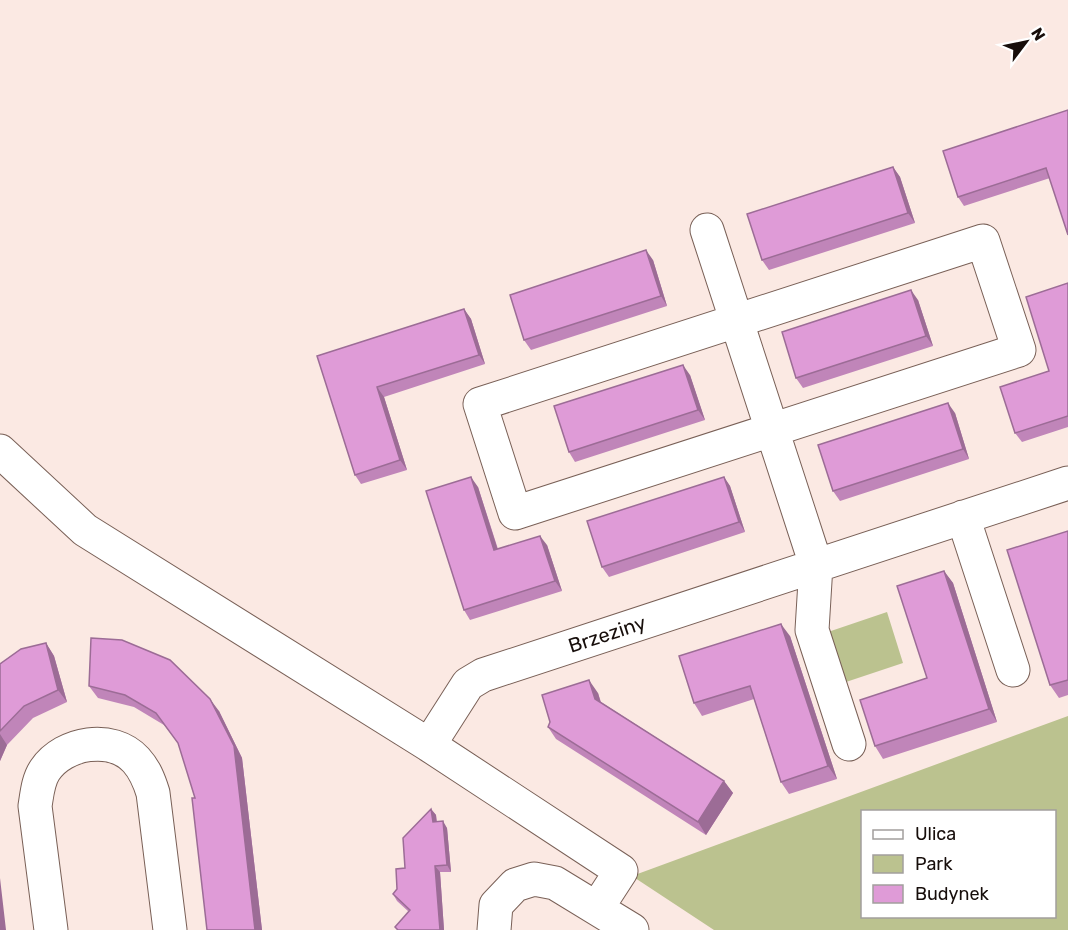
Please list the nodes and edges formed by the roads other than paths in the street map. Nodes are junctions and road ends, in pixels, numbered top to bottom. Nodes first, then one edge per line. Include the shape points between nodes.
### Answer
1 (707, 230) dead end
2 (737, 321) junction
3 (773, 430) junction
4 (0, 451) edge
5 (1068, 483) edge
6 (963, 517) junction
7 (816, 565) junction
8 (1013, 670) dead end
9 (849, 744) dead end
10 (429, 745) junction
11 (597, 908) junction
12 (51, 930) edge
13 (170, 930) edge
14 (494, 930) edge
15 (633, 930) edge

1 - 2 street
2 - 3 street
2 - 3 street via 984,241 1019,350
2 - 3 street via 480,404 515,513
3 - 7 street
4 - 10 street via 85,530
5 - 6 street, Brzeziny
6 - 7 street, Brzeziny
6 - 8 street
7 - 9 street via 812,630
7 - 10 street, Brzeziny via 483,675 468,684
10 - 11 street via 621,871
11 - 14 street via 555,883 534,879 515,885 496,905
11 - 15 street
12 - 13 street via 35,806 39,785 46,769 67,751 100,744 135,758 147,774 153,793

